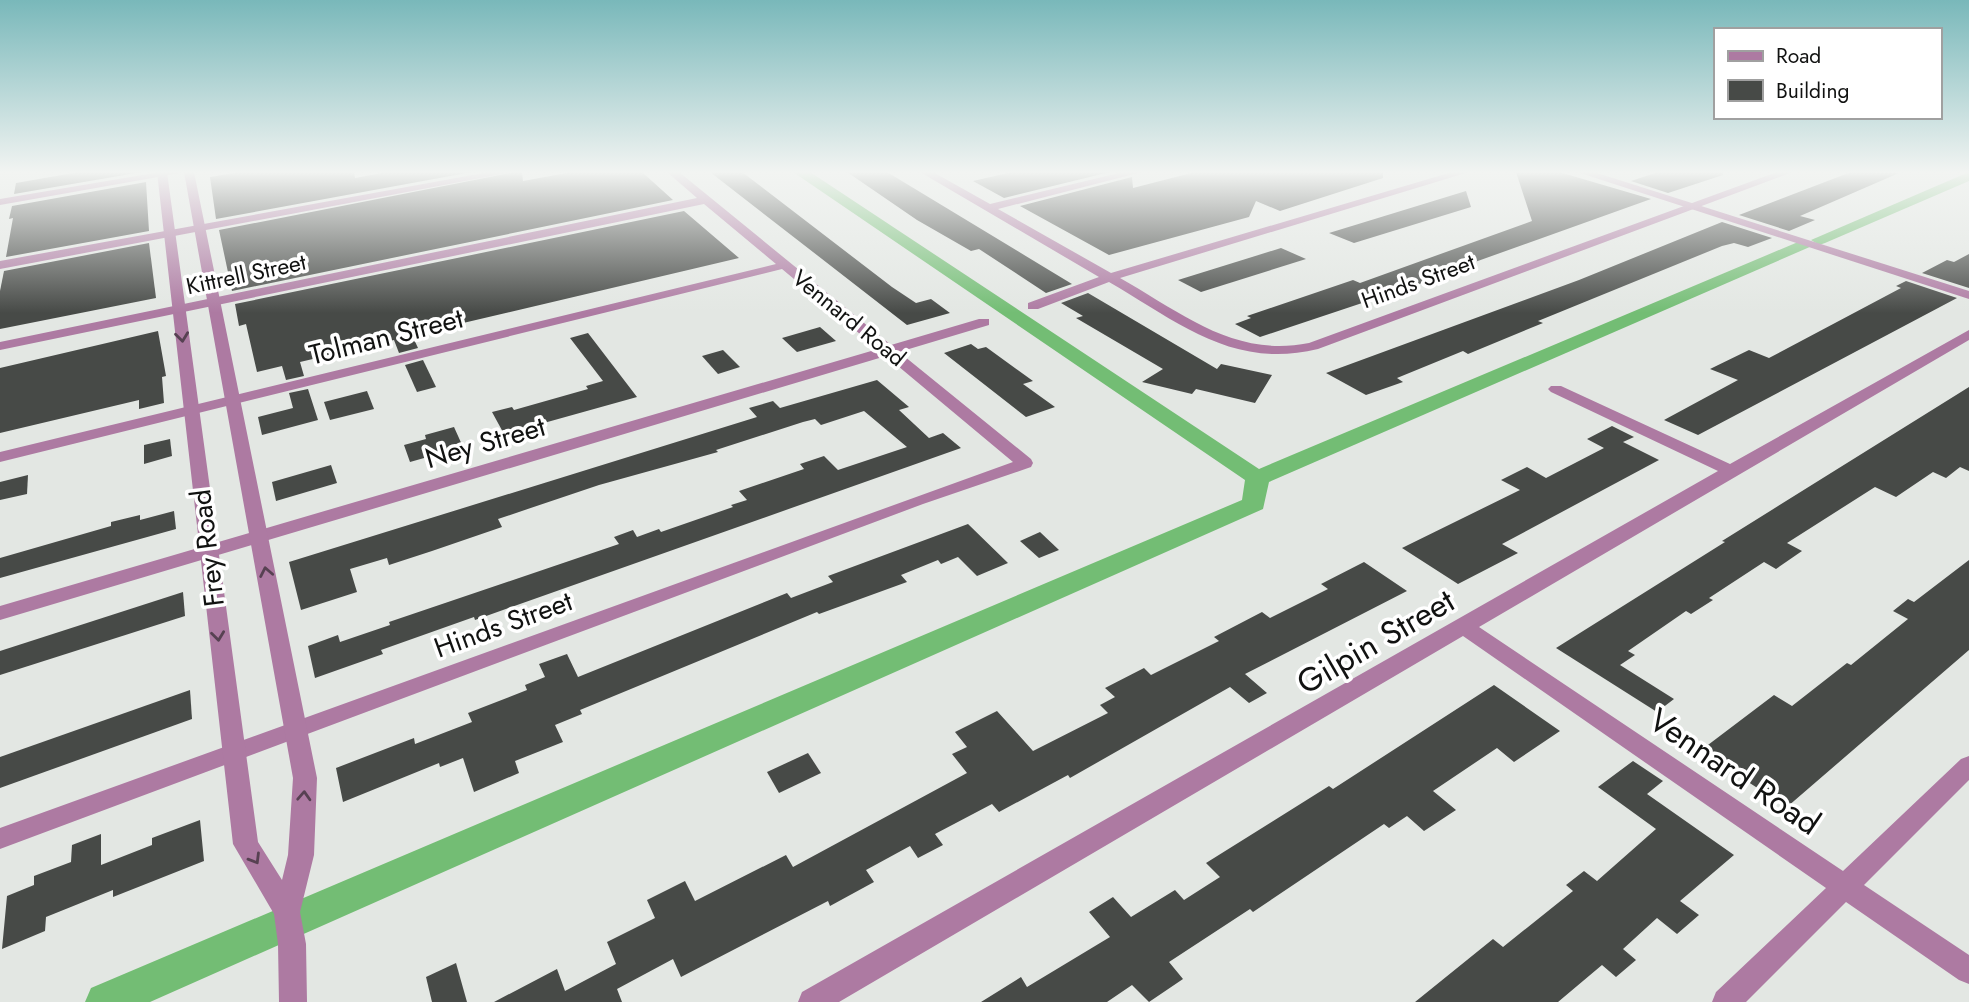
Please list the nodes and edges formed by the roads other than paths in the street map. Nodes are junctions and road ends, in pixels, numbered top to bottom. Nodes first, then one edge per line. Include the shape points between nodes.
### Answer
1 (169, 219) edge
2 (198, 219) edge
3 (251, 219) edge
4 (615, 219) edge
5 (728, 219) edge
6 (1007, 219) edge
7 (1306, 219) edge
8 (1660, 219) edge
9 (1729, 219) edge
10 (200, 228) junction
11 (169, 234) junction
12 (0, 265) edge
13 (785, 265) junction
14 (1110, 277) junction
15 (1969, 295) edge
16 (214, 302) junction
17 (1033, 306) dead end
18 (178, 309) junction
19 (984, 322) dead end
20 (1969, 334) edge
21 (0, 346) edge
22 (888, 350) junction
23 (1556, 389) dead end
24 (233, 400) junction
25 (190, 410) junction
26 (0, 457) edge
27 (1025, 463) joint
28 (1731, 471) junction
29 (259, 536) junction
30 (207, 552) junction
31 (0, 613) edge
32 (1463, 626) junction
33 (296, 731) junction
34 (232, 754) junction
35 (1969, 765) edge
36 (0, 839) edge
37 (1845, 886) junction
38 (287, 912) junction
39 (1969, 971) edge
40 (293, 1002) edge
41 (812, 1002) edge
42 (1726, 1002) edge

1 - 11 street, Frey Road
2 - 10 street, Frey Road
3 - 10 street
4 - 16 street, Kittrell Street
5 - 13 street, Vennard Road
6 - 14 street, Hinds Street
7 - 14 street
8 - 14 street, Hinds Street via 1292,351 1260,352 1223,342
9 - 15 street
10 - 11 street
10 - 16 street, Frey Road
11 - 12 street
11 - 18 street, Frey Road
13 - 22 street, Vennard Road
13 - 24 street, Tolman Street
14 - 17 street
16 - 18 street, Kittrell Street
16 - 24 street, Frey Road
18 - 21 street, Kittrell Street
18 -> 25 street, Frey Road
19 - 22 street, Ney Street
20 - 28 street, Gilpin Street
22 - 27 street, Vennard Road
22 - 29 street, Ney Street
23 - 28 street
24 - 25 street, Tolman Street
24 - 29 street, Frey Road
25 - 26 street, Tolman Street
25 - 30 street, Frey Road
27 - 33 street, Hinds Street
28 - 32 street, Gilpin Street
29 - 30 street, Ney Street
33 -> 29 street, Frey Road
30 - 31 street, Ney Street
30 -> 34 street, Frey Road
32 - 37 street, Vennard Road
32 - 41 street, Gilpin Street
33 - 34 street, Hinds Street
38 -> 33 street, Frey Road via 302,842 305,778
34 - 36 street, Hinds Street
34 -> 38 street, Frey Road via 246,844
35 - 37 street
37 - 39 street, Vennard Road
37 - 42 street
38 - 40 street, Frey Road

